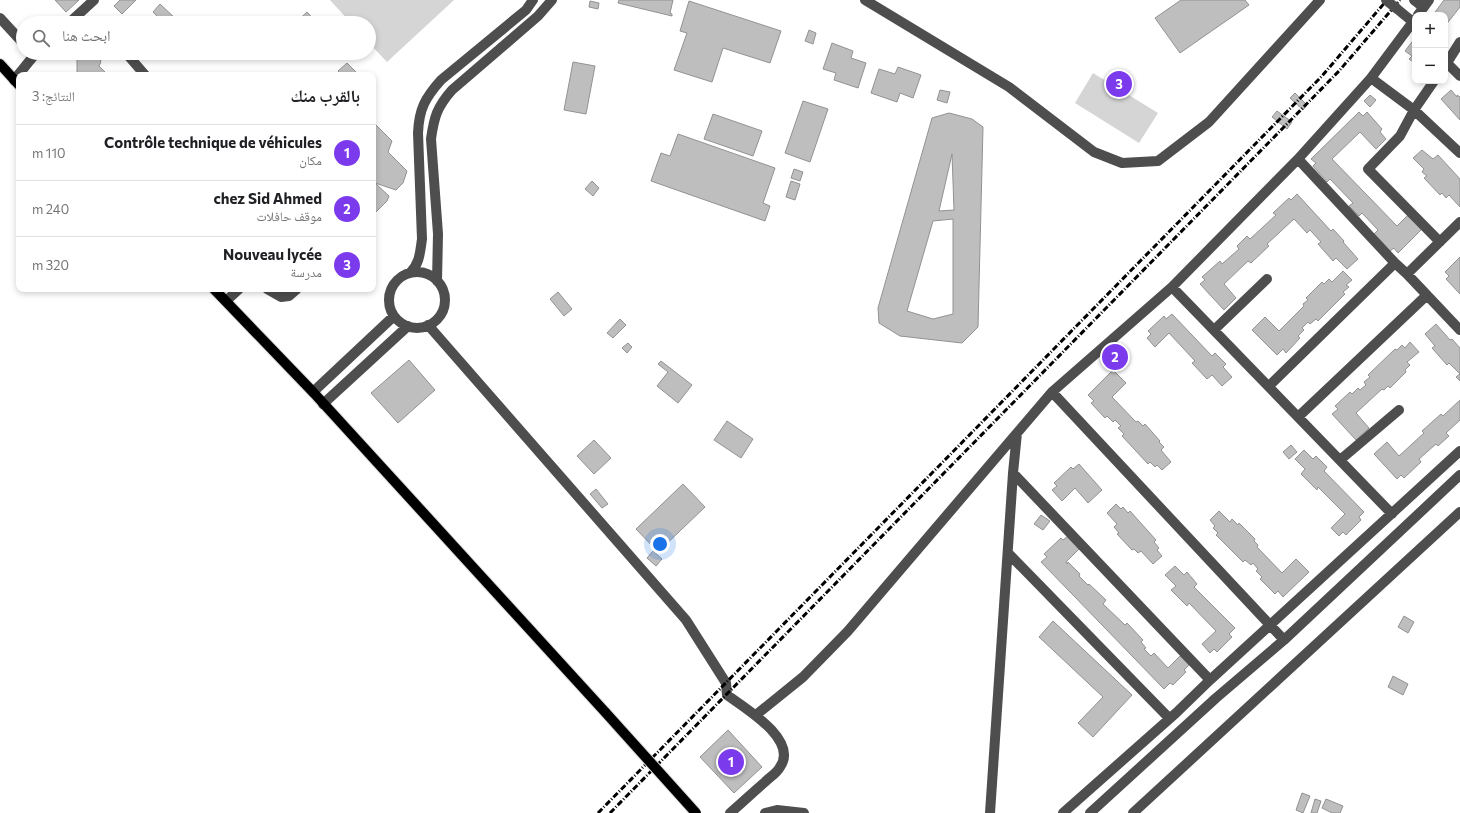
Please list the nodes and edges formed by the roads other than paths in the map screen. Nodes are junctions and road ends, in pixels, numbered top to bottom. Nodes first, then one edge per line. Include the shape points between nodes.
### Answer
1 (94, 0) edge
2 (533, 0) edge
3 (552, 0) edge
4 (864, 0) edge
5 (1320, 0) edge
6 (1386, 0) edge
7 (1414, 0) edge
8 (1414, 12) edge
9 (1419, 12) edge
10 (77, 16) edge
11 (0, 18) edge
12 (1412, 22) edge
13 (16, 35) edge
14 (1460, 42) edge
15 (30, 60) edge
16 (132, 60) edge
17 (1448, 61) edge
18 (0, 64) edge
19 (1448, 66) edge
20 (23, 72) edge
21 (142, 72) edge
22 (1460, 76) edge
23 (1371, 78) junction
24 (16, 81) edge
25 (1432, 84) edge
26 (1414, 110) junction
27 (1460, 153) edge
28 (1298, 159) junction
29 (1460, 222) edge
30 (1440, 242) junction
31 (1395, 263) junction
32 (410, 273) junction
33 (1407, 274) junction
34 (1267, 279) dead end
35 (437, 281) junction
36 (1172, 286) junction
37 (217, 292) edge
38 (236, 292) edge
39 (273, 292) edge
40 (294, 292) edge
41 (1427, 295) junction
42 (226, 301) junction
43 (394, 316) junction
44 (428, 325) junction
45 (408, 326) junction
46 (1214, 330) junction
47 (1460, 330) edge
48 (1269, 386) junction
49 (313, 392) junction
50 (1052, 392) junction
51 (323, 404) junction
52 (1399, 410) dead end
53 (1298, 417) junction
54 (1017, 433) junction
55 (1460, 451) edge
56 (1340, 460) junction
57 (1013, 473) junction
58 (1460, 475) edge
59 (1460, 512) edge
60 (1392, 514) junction
61 (1008, 553) junction
62 (1271, 624) junction
63 (1284, 640) junction
64 (1210, 680) junction
65 (756, 715) junction
66 (1169, 718) junction
67 (1127, 756) junction
68 (1135, 772) junction
69 (696, 813) edge
70 (730, 813) edge
71 (765, 813) edge
72 (804, 813) edge
73 (990, 813) edge
74 (1063, 813) edge
75 (1090, 813) edge
76 (1133, 813) edge

1 - 10 street
2 - 32 street via 526,10 441,80 430,91 424,103 419,116 418,133 422,239 416,266
3 - 35 street via 538,16 452,90 436,113 431,139 438,234
4 - 5 street via 1009,87 1094,152 1122,163 1158,161 1209,122
6 - 8 street, bridge via 1396,8
7 - 9 street
11 - 13 street
12 - 23 street
14 - 17 street
15 - 20 street
16 - 21 street
18 - 24 main road
19 - 22 street
23 - 26 street
23 - 28 street
25 - 26 street
26 - 27 street
26 - 30 street via 1400,136 1368,169
28 - 31 street
28 - 36 street
29 - 30 street
30 - 33 street
31 - 33 street
31 - 48 street
32 - 35 street via 425,273
32 - 43 street via 395,283 390,291 390,308
33 - 41 street
34 - 46 street
35 - 44 street via 442,289 444,306 441,314
36 - 46 street
36 - 50 street
37 - 42 main road
38 - 42 street
39 - 40 street via 289,296
41 - 47 street
41 - 53 street
42 - 49 main road
43 - 45 street
43 - 49 street
44 - 45 street
44 - 65 street via 686,620 726,683 726,695
45 - 51 street
46 - 48 street
48 - 53 street
49 - 51 main road
50 - 54 street
50 - 62 street
51 - 69 main road, bridge
52 - 56 street
53 - 56 street
54 - 57 street
54 - 65 street via 848,631 803,677
55 - 60 street
56 - 60 street
57 - 61 street
57 - 64 street
58 - 63 street
59 - 76 street
60 - 62 street
61 - 66 street
61 - 73 street
62 - 63 street
62 - 64 street
63 - 68 street
64 - 66 street
65 - 70 street via 780,740 784,758 779,769
66 - 67 street
67 - 68 street
67 - 74 street
68 - 75 street
71 - 72 street via 777,810

